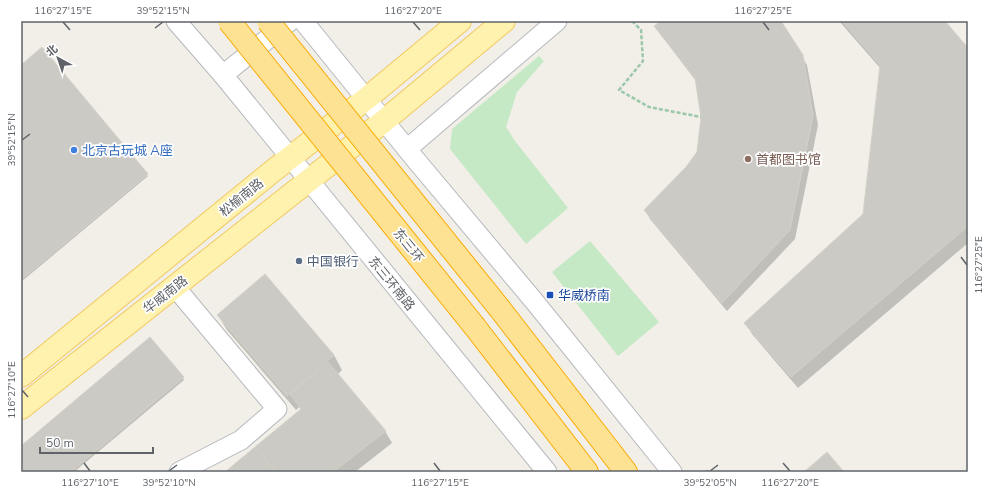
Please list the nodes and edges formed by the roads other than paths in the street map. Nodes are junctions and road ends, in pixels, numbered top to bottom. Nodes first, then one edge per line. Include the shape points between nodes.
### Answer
1 (176, 21) edge
2 (229, 21) edge
3 (268, 21) edge
4 (290, 21) edge
5 (303, 21) edge
6 (460, 21) edge
7 (504, 21) edge
8 (556, 21) edge
9 (223, 75) junction
10 (366, 99) junction
11 (384, 121) junction
12 (407, 149) junction
13 (290, 158) junction
14 (309, 180) junction
15 (175, 286) junction
16 (22, 375) edge
17 (21, 408) edge
18 (179, 472) edge
19 (546, 472) edge
20 (587, 472) edge
21 (626, 472) edge
22 (672, 472) edge

1 - 9 street, 东三环南路
2 - 20 highway, 东三环, bridge via 475,327
3 - 21 highway, bridge via 500,309
4 - 9 street
5 - 10 street
6 - 10 main road, 松榆南路
7 - 11 main road
8 - 12 street
9 - 13 street, 东三环南路
10 - 11 street
10 - 13 main road, 松榆南路
11 - 12 street
11 - 14 main road, 华威南路
12 - 22 street
13 - 14 street, 东三环南路
13 - 16 main road, 松榆南路
14 - 15 main road, 华威南路
14 - 19 street, 东三环南路
15 - 17 main road, 华威南路
15 - 18 street via 277,409 241,440

